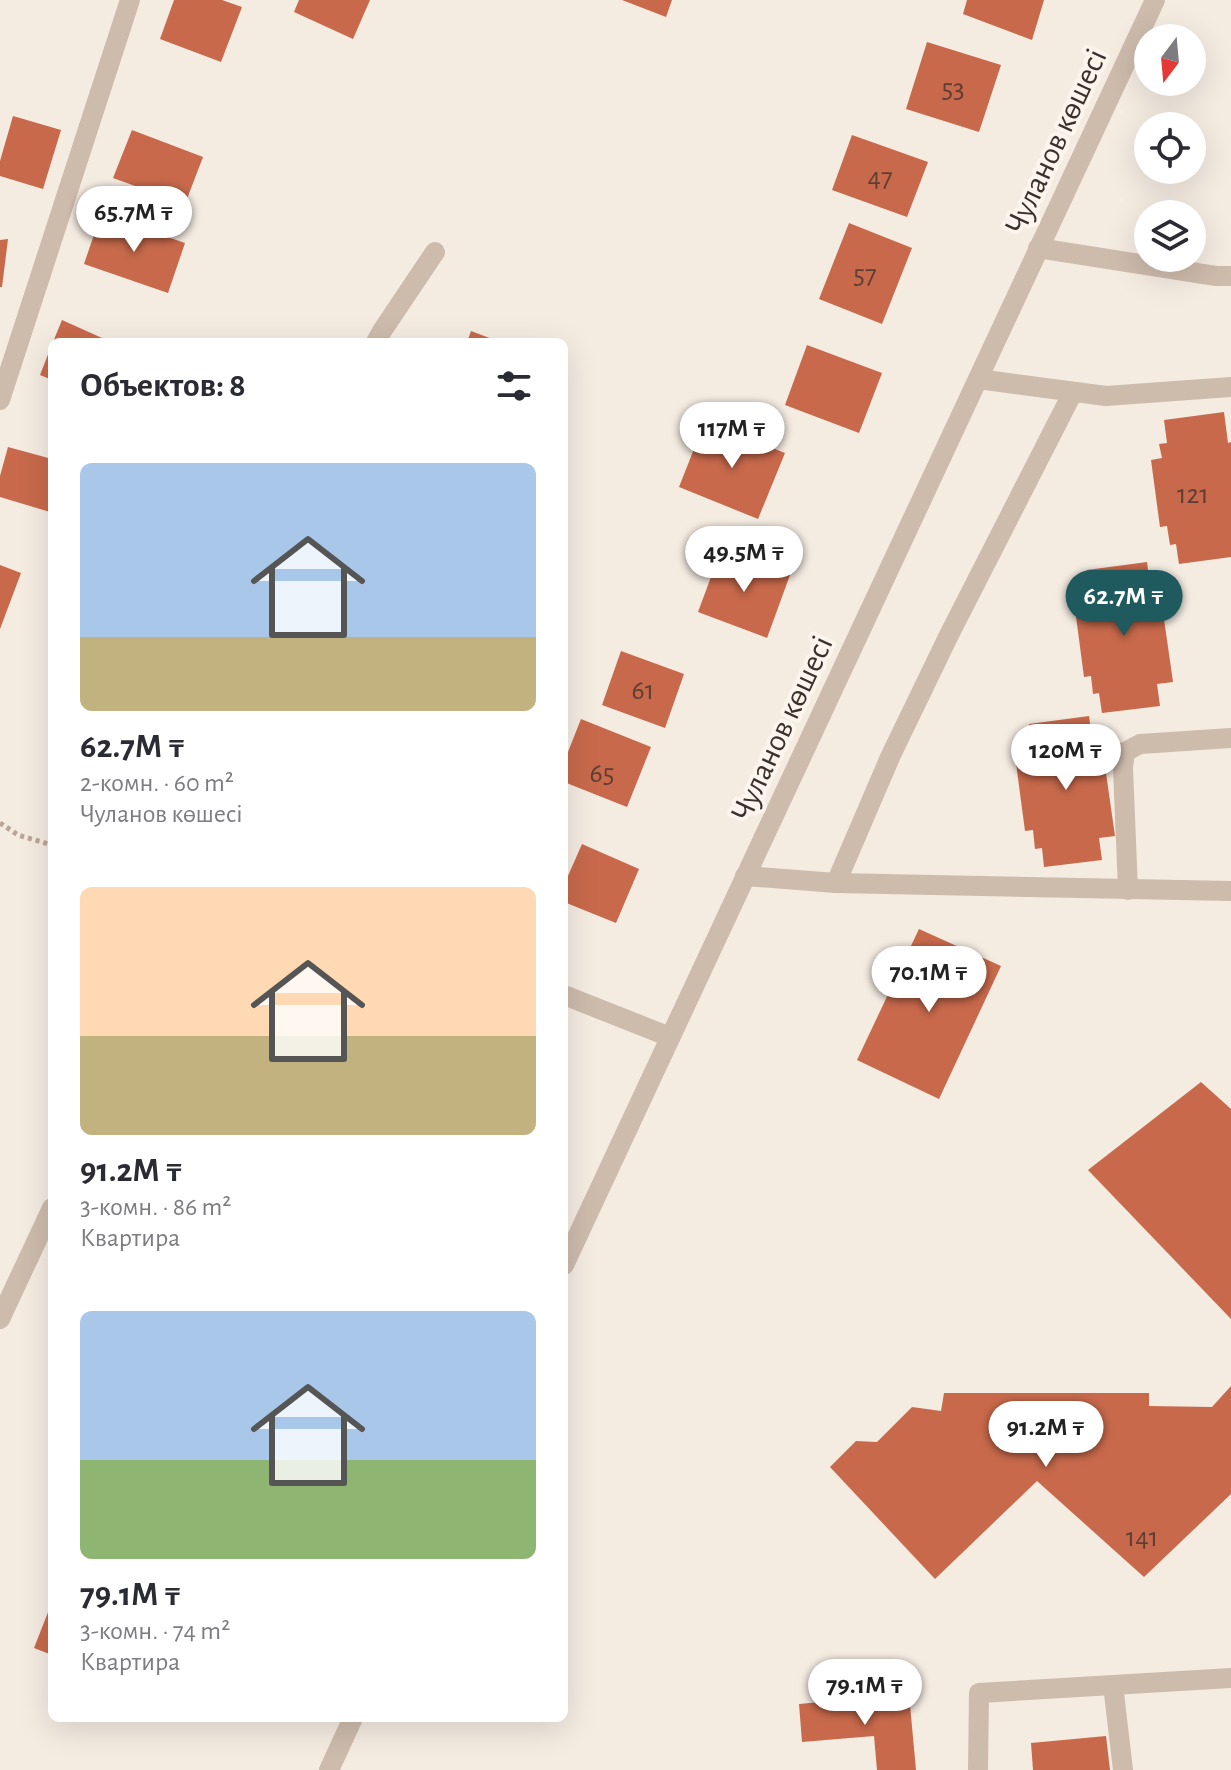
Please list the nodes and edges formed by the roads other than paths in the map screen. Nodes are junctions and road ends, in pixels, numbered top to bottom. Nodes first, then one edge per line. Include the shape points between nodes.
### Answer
1 (130, 0) edge
2 (1155, 0) edge
3 (1038, 248) junction
4 (435, 252) dead end
5 (1231, 276) edge
6 (378, 338) edge
7 (978, 379) junction
8 (1231, 387) edge
9 (1073, 392) junction
10 (0, 400) edge
11 (1231, 738) edge
12 (745, 876) junction
13 (836, 883) junction
14 (1128, 890) junction
15 (1231, 891) edge
16 (568, 997) edge
17 (670, 1037) junction
18 (48, 1217) edge
19 (568, 1256) edge
20 (0, 1319) edge
21 (1231, 1678) edge
22 (1113, 1685) junction
23 (351, 1722) edge
24 (329, 1770) edge
25 (978, 1770) edge
26 (1123, 1770) edge

1 - 10 street
2 - 3 street, Чуланов көшесі
3 - 5 street
3 - 7 street, Чуланов көшесі
4 - 6 street
7 - 9 street
7 - 12 street, Чуланов көшесі
8 - 9 street via 1106,396
9 - 13 street via 910,715
11 - 14 street via 1140,744 1125,752
12 - 13 street
12 - 17 street, Чуланов көшесі
13 - 14 street
14 - 15 street
16 - 17 street
17 - 19 street, Чуланов көшесі
18 - 20 street
21 - 22 street
22 - 25 street via 979,1693
22 - 26 street
23 - 24 street

